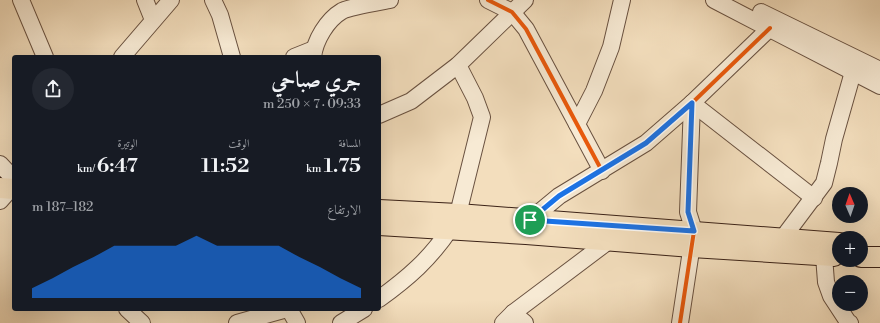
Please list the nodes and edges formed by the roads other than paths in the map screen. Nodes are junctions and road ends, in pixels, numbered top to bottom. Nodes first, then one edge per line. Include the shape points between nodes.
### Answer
1 (21, 0) edge
2 (146, 0) edge
3 (171, 0) edge
4 (213, 0) edge
5 (390, 0) edge
6 (488, 0) edge
7 (526, 0) edge
8 (622, 0) edge
9 (714, 0) edge
10 (738, 0) edge
11 (342, 5) edge
12 (512, 12) junction
13 (153, 20) junction
14 (770, 28) junction
15 (314, 53) edge
16 (44, 55) edge
17 (124, 55) edge
18 (231, 55) edge
19 (304, 55) edge
20 (458, 65) junction
21 (880, 70) edge
22 (853, 72) junction
23 (880, 86) edge
24 (692, 103) junction
25 (381, 114) edge
26 (577, 124) junction
27 (0, 164) edge
28 (602, 171) junction
29 (7, 193) edge
30 (814, 198) junction
31 (381, 210) edge
32 (530, 220) junction
33 (454, 221) junction
34 (381, 225) edge
35 (693, 239) junction
36 (782, 239) junction
37 (610, 240) junction
38 (832, 243) edge
39 (868, 243) edge
40 (880, 244) edge
41 (831, 256) edge
42 (868, 257) edge
43 (880, 257) edge
44 (381, 297) edge
45 (130, 311) edge
46 (281, 311) edge
47 (289, 311) edge
48 (361, 311) edge
49 (508, 318) edge
50 (142, 323) edge
51 (238, 323) edge
52 (297, 323) edge
53 (341, 323) edge
54 (525, 323) edge
55 (680, 323) edge
56 (849, 323) edge

1 - 16 street
2 - 13 street
3 - 13 street
4 - 18 street
5 - 11 street
6 - 12 street
7 - 12 street
8 - 26 street via 611,47 594,91
9 - 14 street
10 - 21 street
11 - 15 street via 324,30
12 - 20 street
12 - 26 street via 526,29
13 - 17 street
14 - 22 street
14 - 24 street
15 - 19 street
20 - 25 street via 411,101
20 - 33 street via 482,117
22 - 23 street
22 - 30 street via 824,183
24 - 28 street via 646,143
24 - 30 street
24 - 35 street via 688,212
26 - 28 street
27 - 29 street
28 - 32 street via 559,196
30 - 36 street
31 - 33 main road
32 - 33 main road
32 - 35 main road
33 - 34 main road
33 - 37 main road
33 - 44 street via 423,264
35 - 36 main road
35 - 37 main road
35 - 41 main road
35 - 55 street
36 - 38 main road
37 - 49 street
39 - 40 main road
41 - 56 street via 826,282 831,296
42 - 43 main road
45 - 50 street
46 - 51 street
47 - 52 street
48 - 53 street
49 - 54 street

